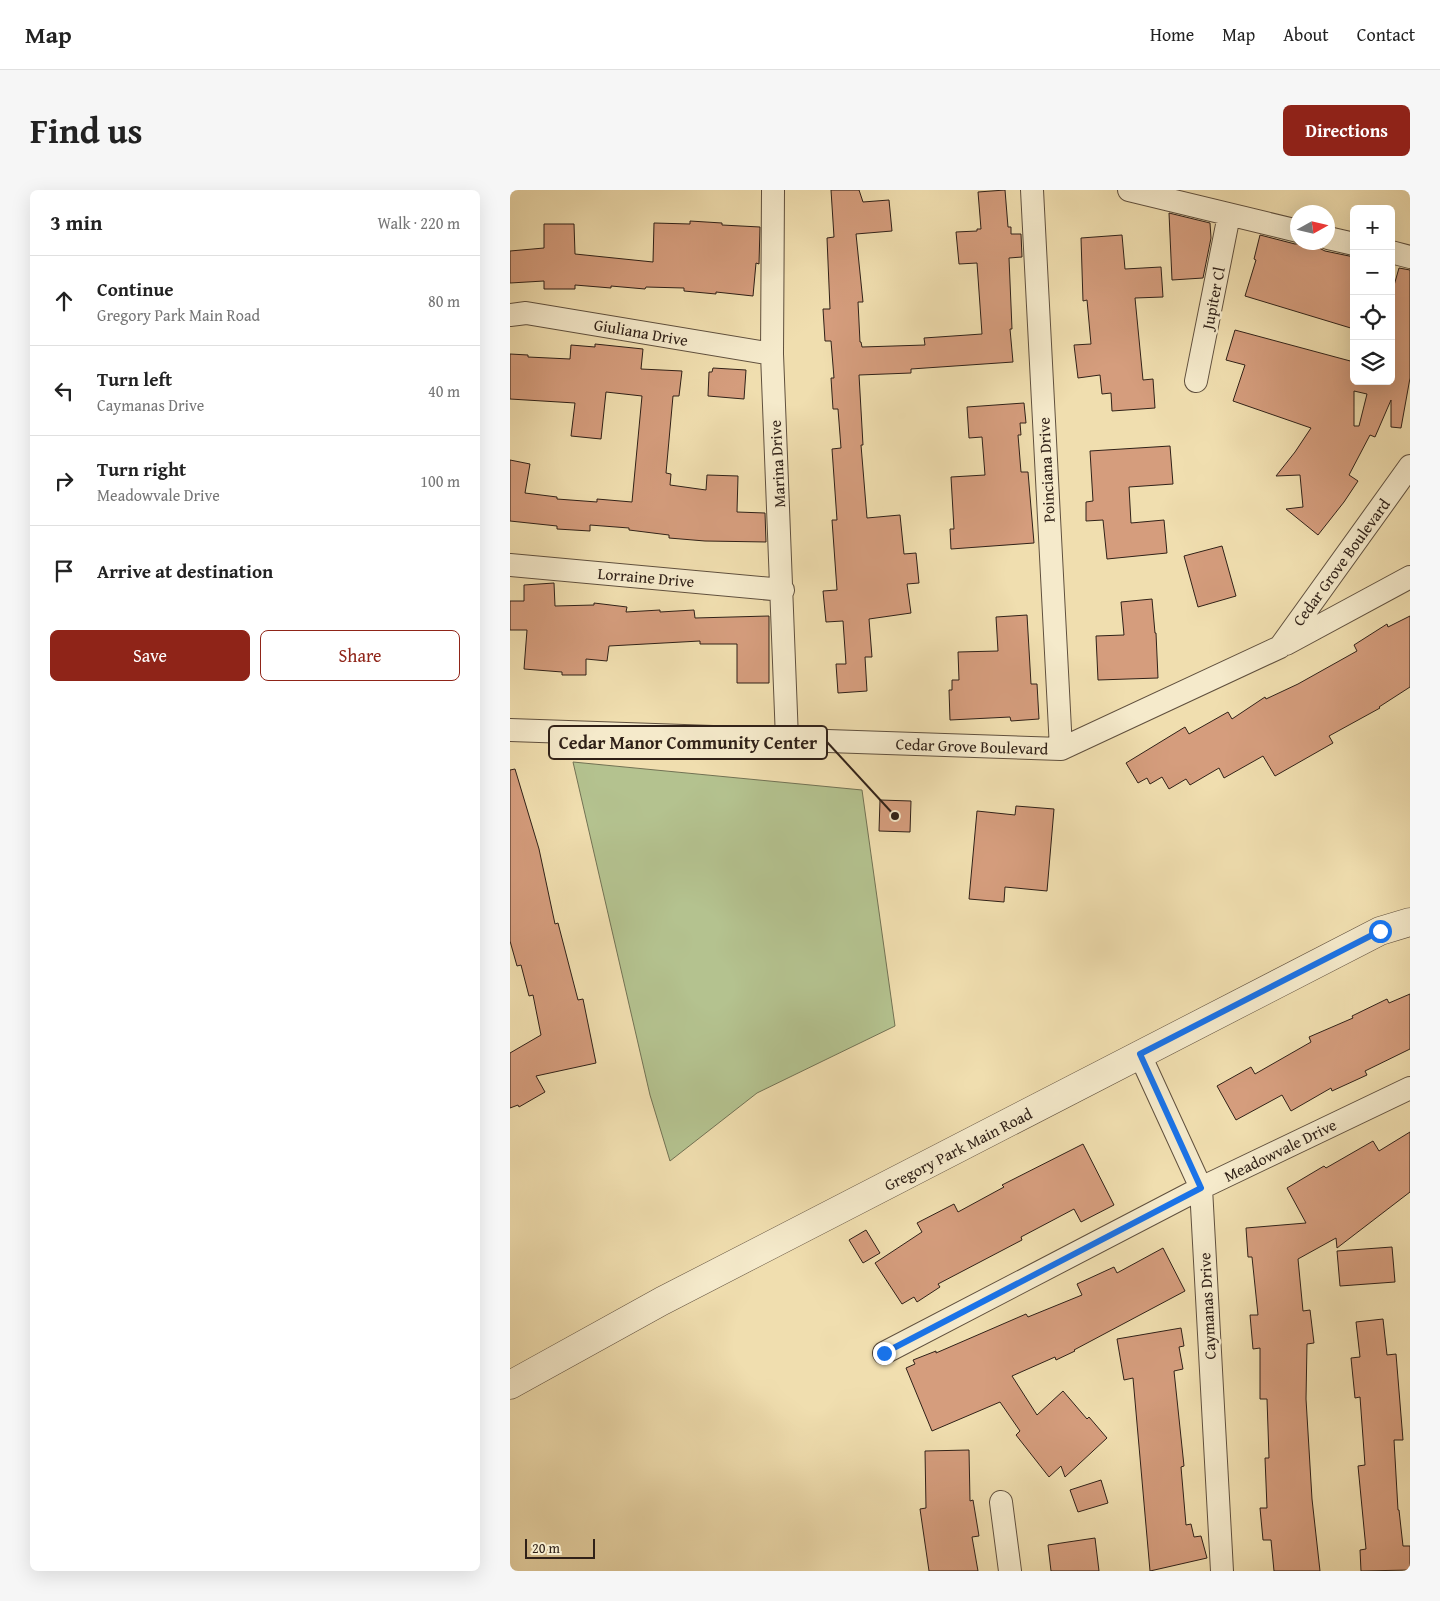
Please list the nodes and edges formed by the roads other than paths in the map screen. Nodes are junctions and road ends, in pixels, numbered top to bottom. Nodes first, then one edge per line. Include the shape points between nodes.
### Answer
1 (773, 190) edge
2 (1032, 190) edge
3 (1129, 190) edge
4 (1230, 215) junction
5 (1290, 229) edge
6 (1335, 240) edge
7 (1350, 243) edge
8 (1395, 253) edge
9 (1410, 257) edge
10 (510, 315) edge
11 (772, 354) junction
12 (1196, 381) dead end
13 (1410, 466) edge
14 (510, 565) edge
15 (1410, 578) edge
16 (783, 590) junction
17 (1280, 647) junction
18 (510, 730) edge
19 (788, 739) junction
20 (1060, 749) junction
21 (1410, 922) edge
22 (1140, 1054) junction
23 (1410, 1088) edge
24 (1201, 1188) junction
25 (884, 1353) dead end
26 (510, 1384) edge
27 (1001, 1502) dead end
28 (1010, 1571) edge
29 (1222, 1571) edge

1 - 11 street, Marina Drive
2 - 20 street, Poinciana Drive
3 - 4 street
4 - 5 street
4 - 12 street, Jupiter Cl
6 - 7 street
8 - 9 street
10 - 11 street, Giuliana Drive via 526,313
11 - 16 street, Marina Drive
13 - 17 street, Cedar Grove Boulevard
14 - 16 street, Lorraine Drive
15 - 17 street
16 - 19 street, Marina Drive
17 - 20 street, Cedar Grove Boulevard
18 - 19 street, Cedar Grove Boulevard
19 - 20 street, Cedar Grove Boulevard
21 - 22 street, Gregory Park Main Road via 1380,931
22 - 24 street, Caymanas Drive
22 - 26 street, Gregory Park Main Road via 662,1301
23 - 24 street, Meadowvale Drive
24 - 25 street, Meadowvale Drive
24 - 29 street, Caymanas Drive
27 - 28 street

